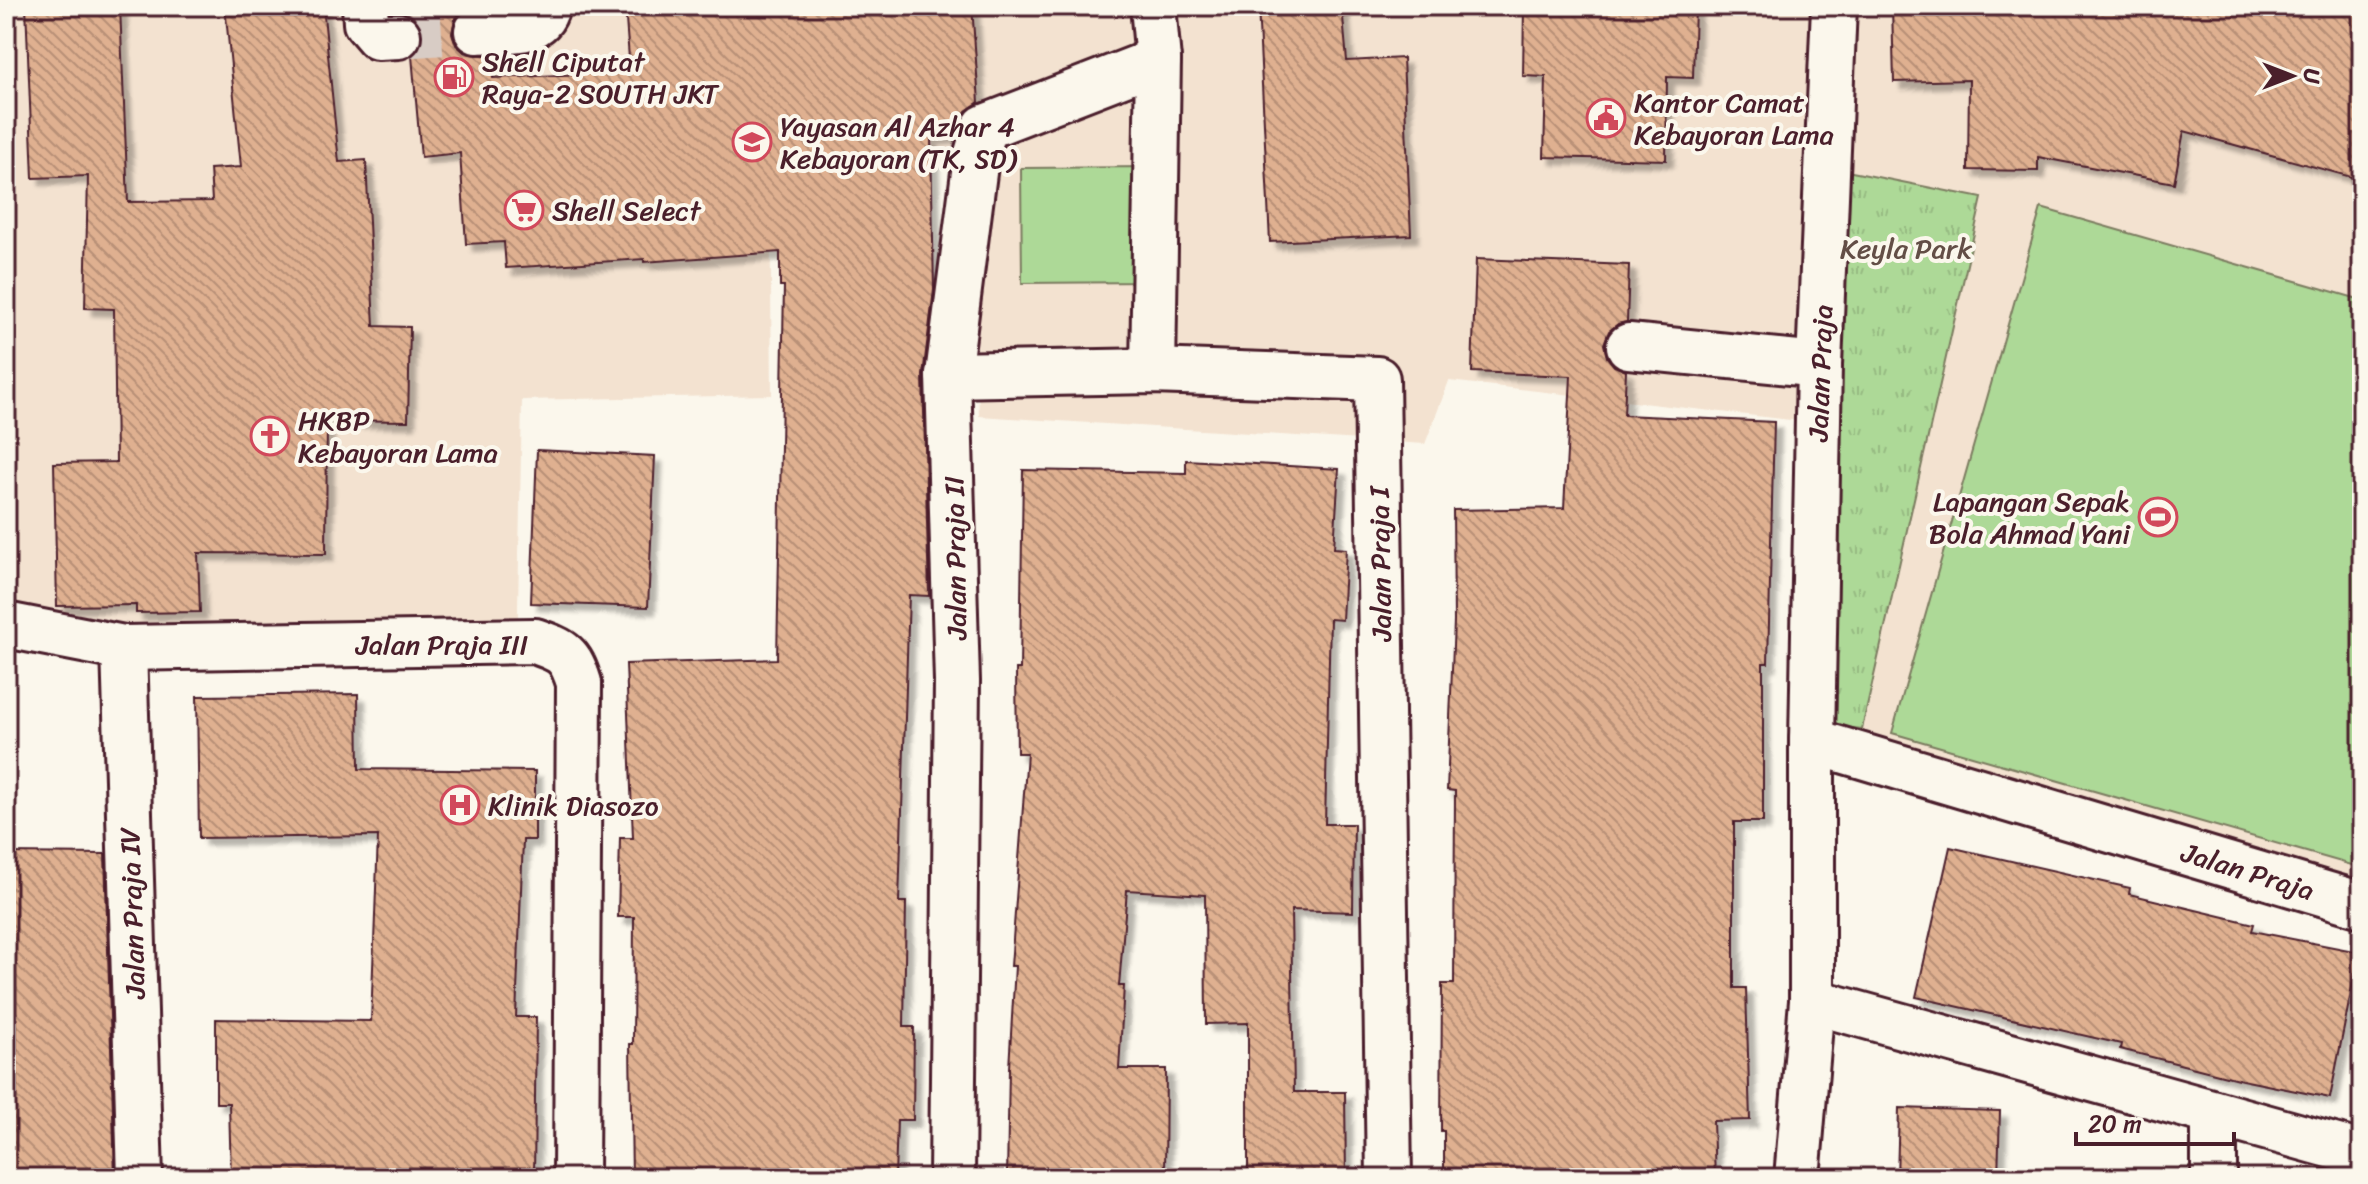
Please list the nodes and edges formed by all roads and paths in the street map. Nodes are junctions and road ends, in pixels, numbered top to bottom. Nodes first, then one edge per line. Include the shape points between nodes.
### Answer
1 (365, 6) edge
2 (547, 6) edge
3 (1153, 6) edge
4 (1834, 6) edge
5 (477, 31) tunnel mouth
6 (398, 36) tunnel mouth
7 (1158, 60) junction
8 (1629, 346) dead end
9 (1819, 365) junction
10 (1153, 371) junction
11 (948, 375) junction
12 (6, 625) edge
13 (124, 648) junction
14 (1812, 741) junction
15 (2362, 905) edge
16 (1812, 1001) junction
17 (2214, 1113) junction
18 (2362, 1154) edge
19 (140, 1178) edge
20 (576, 1178) edge
21 (952, 1178) edge
22 (1389, 1178) edge
23 (1797, 1178) edge
24 (2214, 1178) edge

1 - 6 street via 366,23 378,37
2 - 5 street via 533,28
3 - 7 street
4 - 9 street, Jalan Praja
7 - 10 street
7 - 11 street, Jalan Praja II via 985,127 976,157
8 - 9 street
9 - 14 street, Jalan Praja
10 - 11 street, Jalan Praja I
10 - 22 street, Jalan Praja I via 1377,379
11 - 21 street, Jalan Praja II via 957,681
12 - 13 street
13 - 19 street, Jalan Praja IV
13 - 20 street, Jalan Praja III via 535,641 557,648 573,662 579,683
14 - 15 street, Jalan Praja
14 - 16 street, Jalan Praja
16 - 17 street
16 - 23 street, Jalan Praja
17 - 18 street
17 - 24 street

